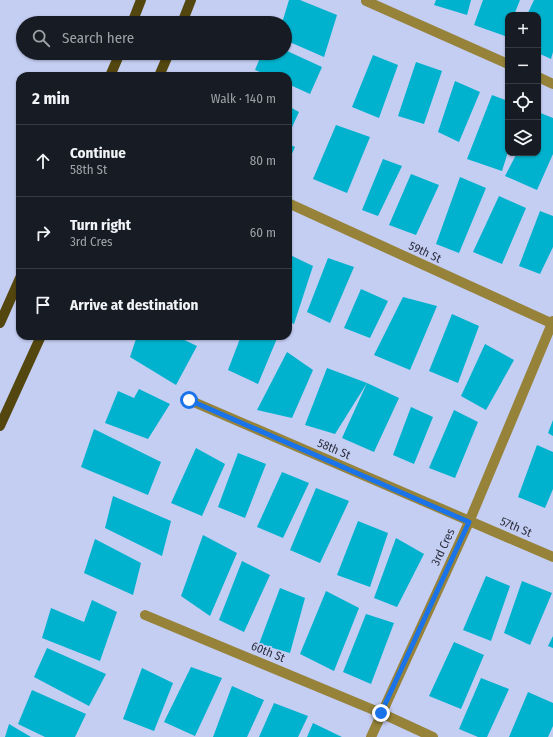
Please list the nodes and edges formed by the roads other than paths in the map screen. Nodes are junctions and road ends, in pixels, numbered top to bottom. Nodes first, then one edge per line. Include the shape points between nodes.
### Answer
1 (141, 0) edge
2 (191, 0) edge
3 (366, 1) edge
4 (135, 16) edge
5 (185, 16) edge
6 (117, 60) edge
7 (166, 60) edge
8 (505, 63) edge
9 (112, 72) edge
10 (161, 72) edge
11 (541, 78) edge
12 (553, 84) edge
13 (292, 205) edge
14 (16, 287) edge
15 (0, 323) edge
16 (553, 323) edge
17 (39, 340) edge
18 (189, 400) dead end
19 (0, 426) edge
20 (469, 522) junction
21 (553, 557) edge
22 (144, 615) dead end
23 (381, 713) junction
24 (371, 737) edge
25 (433, 737) edge

1 - 4 main road
2 - 5 main road
3 - 8 street
6 - 9 main road
7 - 10 main road
11 - 12 street
13 - 16 street, 59th St
14 - 15 main road
16 - 20 street, 3rd Cres
17 - 19 main road
18 - 20 street, 58th St
20 - 21 street, 57th St
20 - 23 street, 3rd Cres
22 - 23 street, 60th St
23 - 24 street, 3rd Cres
23 - 25 street, 60th St

